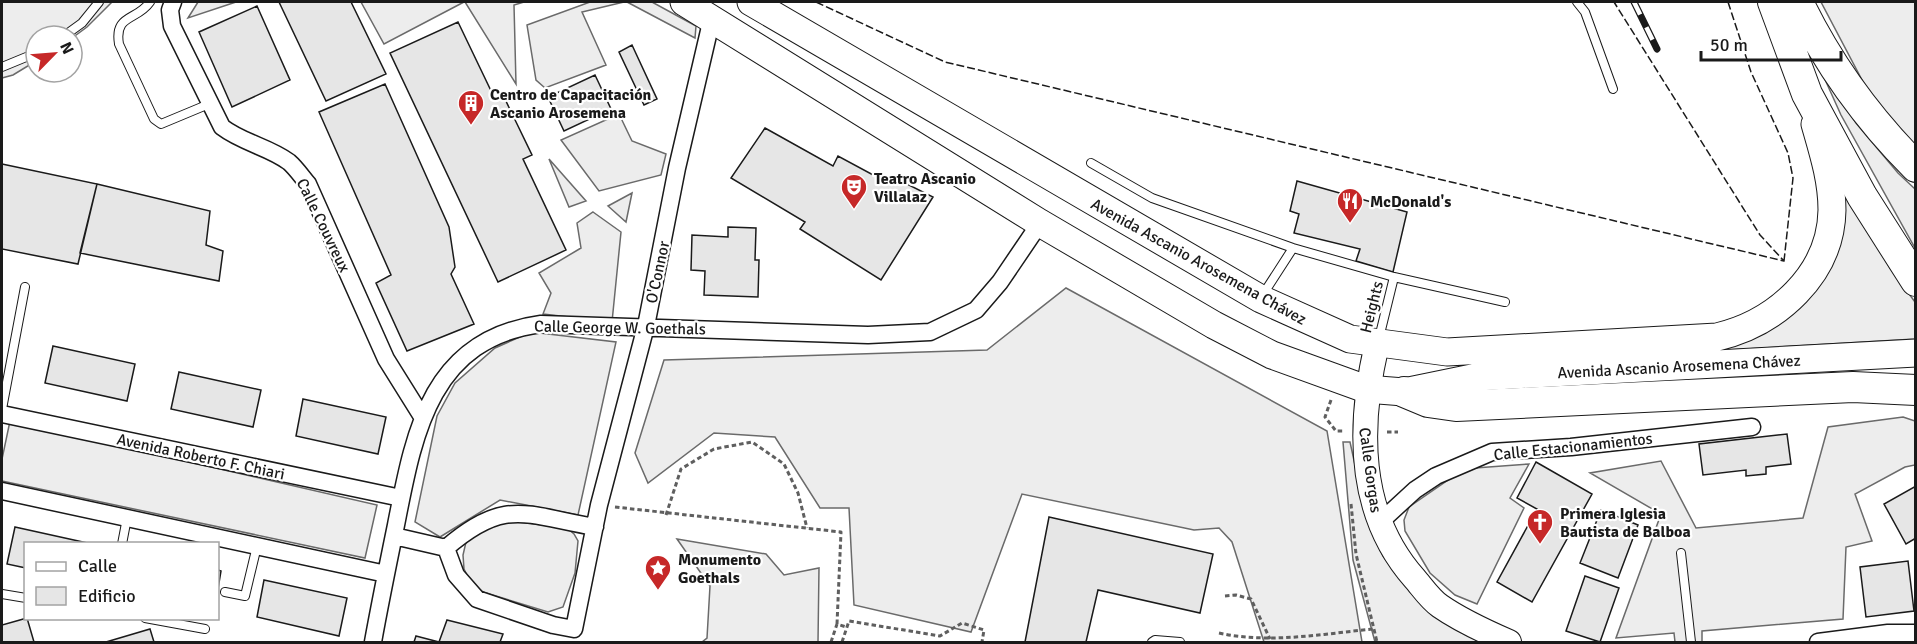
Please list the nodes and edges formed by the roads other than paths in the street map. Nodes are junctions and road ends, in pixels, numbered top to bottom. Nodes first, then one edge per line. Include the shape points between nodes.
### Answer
1 (99, 2) edge
2 (150, 2) edge
3 (173, 2) edge
4 (684, 2) edge
5 (751, 2) edge
6 (1577, 2) edge
7 (1773, 2) edge
8 (1798, 2) edge
9 (712, 18) junction
10 (81, 24) edge
11 (24, 58) edge
12 (2, 67) edge
13 (1613, 89) dead end
14 (1807, 94) junction
15 (209, 104) junction
16 (1091, 163) dead end
17 (1916, 167) edge
18 (1040, 223) junction
19 (1293, 248) junction
20 (1394, 277) junction
21 (1916, 281) edge
22 (25, 287) dead end
23 (1261, 299) junction
24 (1505, 302) dead end
25 (646, 326) junction
26 (1377, 344) junction
27 (1916, 353) edge
28 (1366, 389) junction
29 (1916, 390) edge
30 (1404, 392) junction
31 (2, 409) edge
32 (2, 414) edge
33 (421, 415) junction
34 (1752, 427) dead end
35 (2, 490) edge
36 (401, 498) junction
37 (127, 518) junction
38 (1378, 524) junction
39 (595, 527) junction
40 (394, 536) junction
41 (122, 542) edge
42 (257, 546) junction
43 (446, 548) junction
44 (1681, 553) dead end
45 (386, 574) junction
46 (225, 592) dead end
47 (2, 594) edge
48 (24, 598) edge
49 (156, 620) edge
50 (205, 629) dead end
51 (1916, 633) edge
52 (373, 642) edge
53 (1152, 642) edge
54 (1180, 642) edge
55 (1509, 642) edge
56 (1691, 642) edge
57 (1818, 642) edge

1 - 10 lane
2 - 15 lane via 122,22 117,32 154,119 161,124 170,122
3 - 15 street, Calle Couvreux via 172,26
4 - 9 main road, Avenida Ascanio Arosemena Chávez
5 - 23 main road, Avenida Ascanio Arosemena Chávez
6 - 13 lane via 1585,12
7 - 14 highway
8 - 17 highway via 1839,75 1871,119
9 - 18 main road, Avenida Ascanio Arosemena Chávez
9 - 25 street, O'Connor
11 - 12 lane
14 - 21 highway via 1862,196
14 - 26 main road, Avenida Ascanio Arosemena Chávez via 1826,163 1832,211 1829,231 1821,257 1805,281 1778,310 1752,327 1717,338 1447,352
15 - 33 street, Calle Couvreux via 222,126 236,137 291,163 308,184 386,359
16 - 19 lane via 1152,198
18 - 25 street, Calle George W. Goethals via 976,310 930,332 868,335
18 - 28 main road, Avenida Ascanio Arosemena Chávez via 1272,355
19 - 20 lane
19 - 23 lane
20 - 24 lane
20 - 26 lane, Heights
22 - 31 lane
23 - 26 main road, Avenida Ascanio Arosemena Chávez via 1330,332
25 - 33 street, Calle George W. Goethals via 512,327 462,359 439,384
25 - 39 street, O'Connor
26 - 28 street, Calle Gorgas
27 - 30 main road, Avenida Ascanio Arosemena Chávez via 1477,377
28 - 30 main road, Avenida Ascanio Arosemena Chávez
28 - 38 street, Calle Gorgas via 1364,431
29 - 30 highway via 1853,387 1456,406 1428,402
32 - 36 street, Avenida Roberto F. Chiari
33 - 36 street, Calle George W. Goethals
34 - 38 street, Calle Estacionamientos via 1492,452 1436,476
35 - 37 street
36 - 40 street, Calle George W. Goethals
37 - 41 lane
37 - 42 street
38 - 55 street, Calle Gorgas via 1405,568 1438,605
39 - 43 street via 504,513 481,521
39 - 43 street, O'Connor via 574,629 477,598 456,575
40 - 43 street
40 - 45 street, Calle George W. Goethals
42 - 45 street
42 - 46 lane via 245,596
44 - 56 lane
45 - 52 street, Calle George W. Goethals
47 - 48 lane
49 - 50 lane
51 - 57 street
53 - 54 lane

